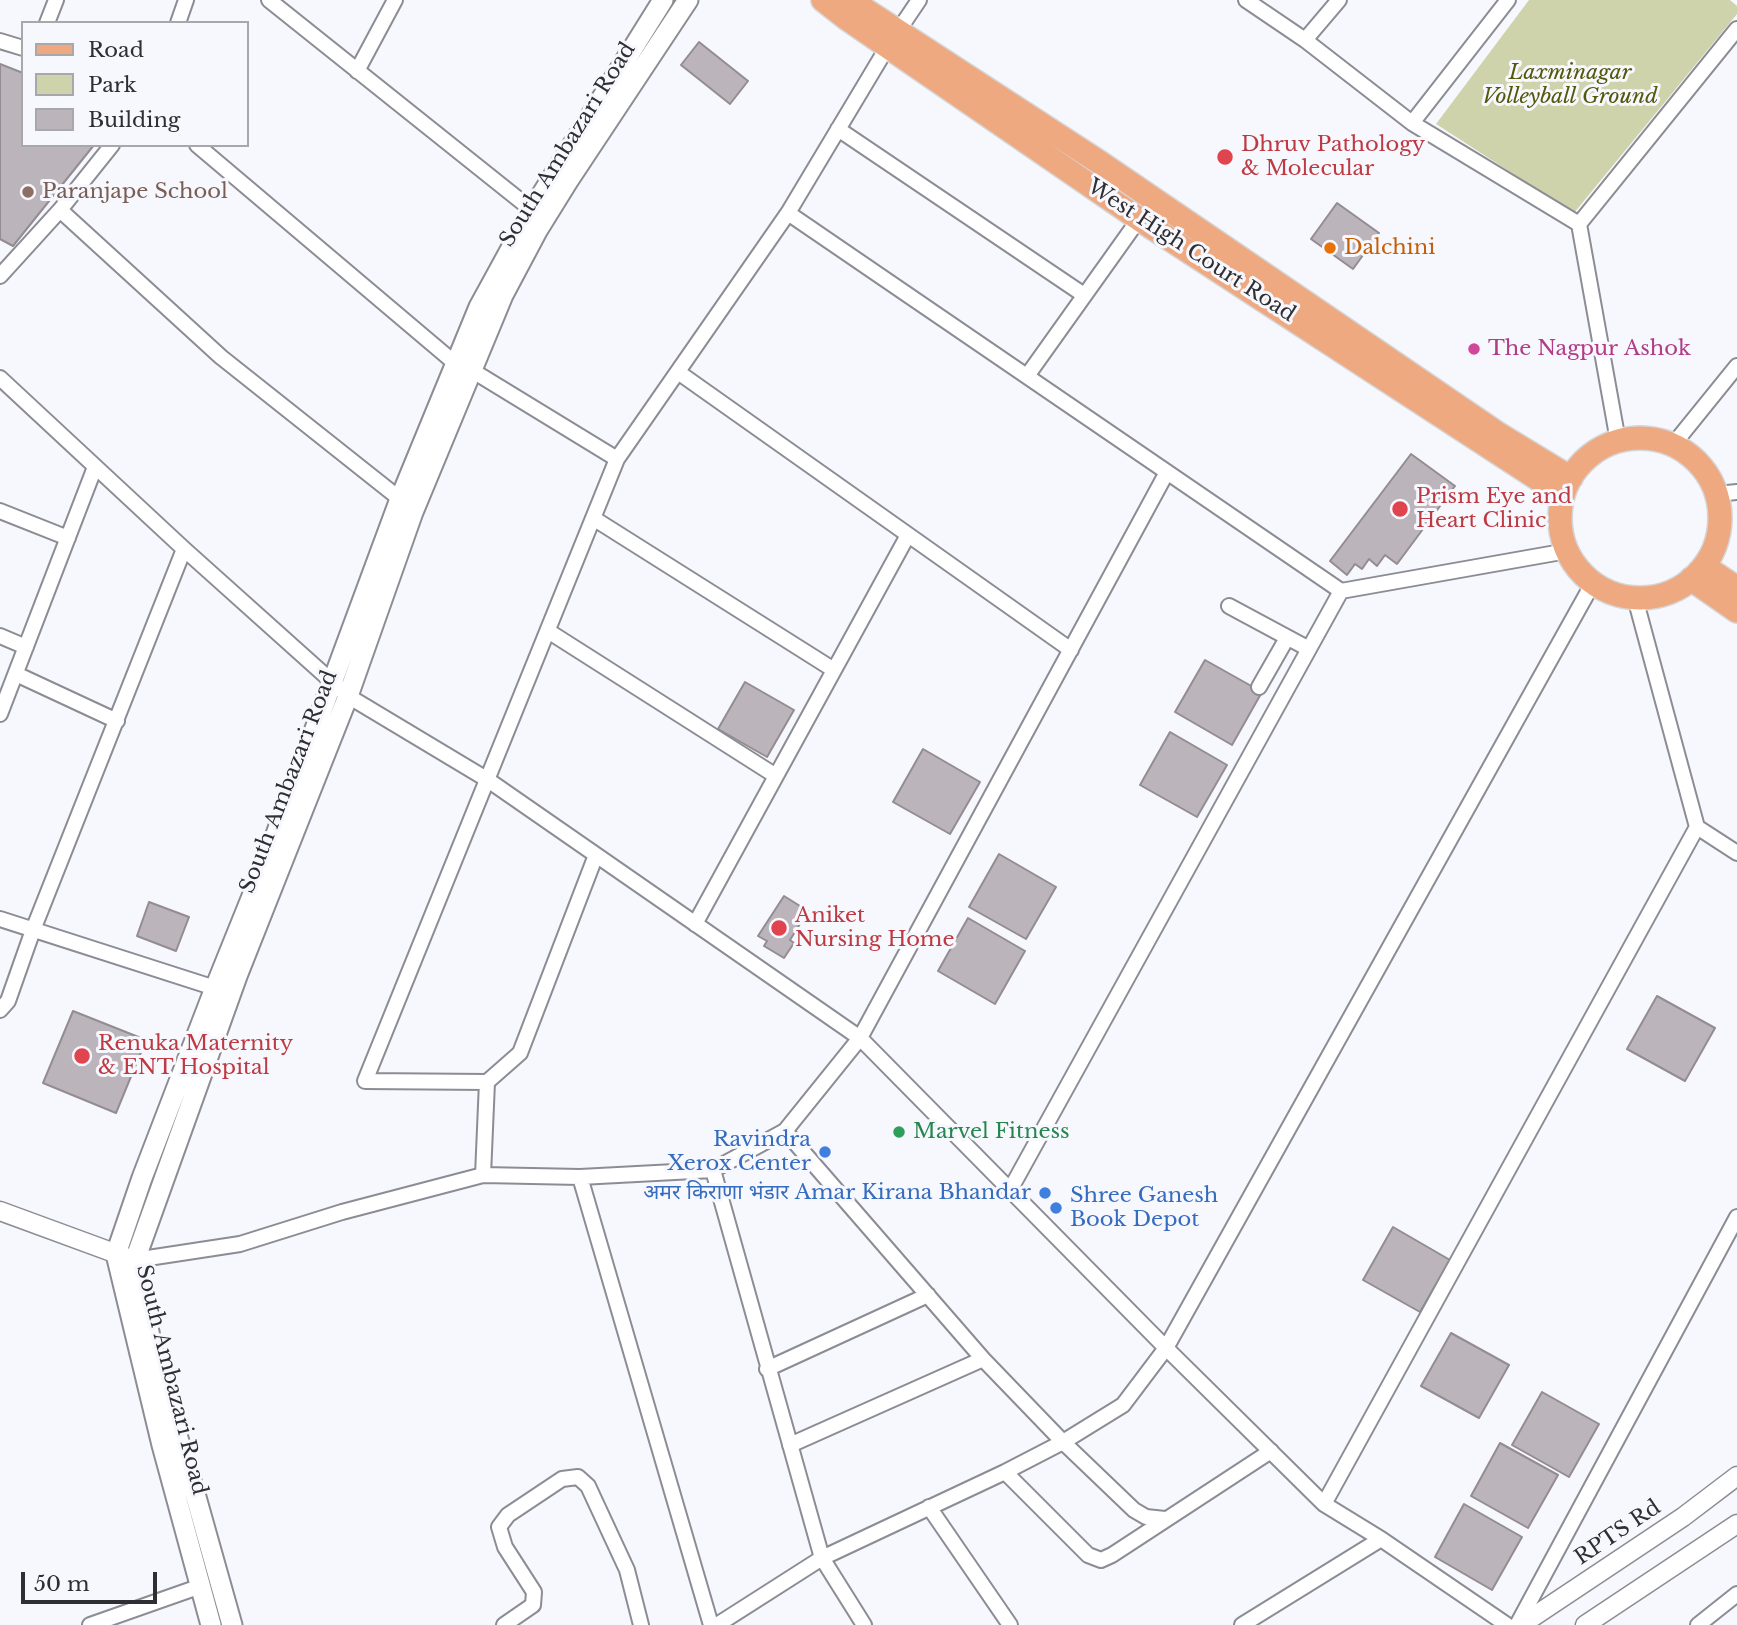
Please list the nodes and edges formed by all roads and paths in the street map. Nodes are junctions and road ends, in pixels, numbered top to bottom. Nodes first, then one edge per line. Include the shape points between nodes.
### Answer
1 (56, 0) edge
2 (186, 0) edge
3 (269, 0) edge
4 (395, 0) edge
5 (663, 0) edge
6 (688, 0) edge
7 (823, 0) edge
8 (850, 0) edge
9 (919, 0) edge
10 (1246, 0) edge
11 (1339, 0) edge
12 (1508, 0) edge
13 (48, 21) edge
14 (179, 21) edge
15 (1737, 29) edge
16 (893, 38) junction
17 (1305, 40) junction
18 (0, 41) edge
19 (21, 47) edge
20 (357, 71) junction
21 (1412, 123) junction
22 (838, 129) junction
23 (110, 147) edge
24 (199, 147) edge
25 (60, 210) junction
26 (532, 210) junction
27 (788, 213) junction
28 (1139, 219) junction
29 (1579, 224) junction
30 (0, 276) edge
31 (1084, 295) junction
32 (1737, 366) edge
33 (464, 367) junction
34 (678, 372) junction
35 (1027, 376) junction
36 (0, 378) edge
37 (1618, 441) junction
38 (1674, 445) junction
39 (617, 459) junction
40 (95, 467) junction
41 (1167, 472) junction
42 (1567, 486) junction
43 (1727, 493) edge
44 (400, 499) junction
45 (0, 511) edge
46 (593, 518) junction
47 (908, 535) junction
48 (68, 538) junction
49 (184, 549) junction
50 (1567, 551) junction
51 (1698, 572) junction
52 (1593, 583) junction
53 (1737, 588) edge
54 (1341, 591) junction
55 (1635, 598) junction
56 (1229, 606) dead end
57 (1737, 611) edge
58 (548, 631) junction
59 (0, 636) edge
60 (1287, 638) junction
61 (26, 646) junction
62 (1309, 649) junction
63 (1071, 650) junction
64 (834, 670) junction
65 (16, 674) junction
66 (1259, 687) dead end
67 (341, 690) junction
68 (0, 714) edge
69 (117, 721) junction
70 (776, 776) junction
71 (488, 780) junction
72 (1697, 827) junction
73 (1737, 853) edge
74 (596, 855) junction
75 (0, 919) edge
76 (695, 924) junction
77 (33, 930) junction
78 (215, 988) junction
79 (0, 1010) edge
80 (860, 1038) junction
81 (487, 1082) junction
82 (785, 1131) junction
83 (713, 1170) junction
84 (483, 1175) junction
85 (580, 1177) junction
86 (1010, 1190) junction
87 (0, 1210) edge
88 (1737, 1217) edge
89 (116, 1254) junction
90 (135, 1261) junction
91 (928, 1295) junction
92 (1166, 1348) junction
93 (983, 1359) junction
94 (767, 1369) junction
95 (1063, 1442) junction
96 (790, 1445) junction
97 (1271, 1451) junction
98 (1004, 1472) junction
99 (1737, 1476) edge
100 (1324, 1504) junction
101 (929, 1507) junction
102 (1165, 1519) junction
103 (1737, 1524) edge
104 (1381, 1539) junction
105 (822, 1558) junction
106 (201, 1586) junction
107 (1737, 1594) edge
108 (90, 1625) edge
109 (211, 1625) edge
110 (232, 1625) edge
111 (504, 1625) edge
112 (641, 1625) edge
113 (711, 1625) edge
114 (717, 1625) edge
115 (864, 1625) edge
116 (1010, 1625) edge
117 (1242, 1625) edge
118 (1507, 1625) edge
119 (1519, 1625) edge
120 (1584, 1625) edge
121 (1698, 1625) edge

1 - 13 street
2 - 14 street
3 - 20 street
4 - 20 street
5 - 26 main road, South Ambazari Road
6 - 33 main road, South Ambazari Road via 537,231
7 - 16 main road, West High Court Road via 846,18
8 - 16 main road
9 - 16 street
10 - 17 street
11 - 17 street
12 - 21 street
15 - 29 street
16 - 22 street
16 - 28 main road, West High Court Road
16 - 42 main road via 1099,162 1497,433
17 - 21 street
18 - 19 street
20 - 26 street
21 - 29 street
22 - 27 street
22 - 31 street
23 - 25 street
24 - 33 street
25 - 30 street
25 - 44 street via 221,357
26 - 33 main road, South Ambazari Road via 479,307
27 - 34 street
27 - 35 street
28 - 31 street
28 - 42 main road, West High Court Road
29 - 37 street
31 - 35 street
32 - 38 street
33 - 39 street
33 - 44 main road, South Ambazari Road
33 - 67 main road, South Ambazari Road via 413,512
34 - 39 street
34 - 47 street
35 - 41 street
36 - 40 street
37 - 38 main road via 1637,437
37 - 42 main road via 1583,461
38 - 43 main road
39 - 46 street
40 - 48 street
40 - 49 street
41 - 54 street
41 - 63 street
42 - 50 main road via 1560,514
43 - 51 main road via 1716,543
44 - 67 main road, South Ambazari Road
45 - 48 street
46 - 58 street
46 - 64 street
47 - 63 street
47 - 64 street
48 - 61 street
49 - 67 street
49 - 69 street
50 - 52 main road
50 - 54 street
51 - 53 main road
51 - 55 main road via 1674,590
51 - 57 main road
52 - 55 main road via 1613,594
52 - 92 street
54 - 62 street
55 - 72 street
56 - 60 street
58 - 70 street
58 - 71 street
59 - 61 street
60 - 62 street
60 - 66 street
61 - 65 street
62 - 86 street
63 - 80 street
64 - 70 street
65 - 68 street
65 - 69 street
67 - 71 street
67 - 78 main road, South Ambazari Road
67 - 90 main road, South Ambazari Road
69 - 77 street
70 - 76 street
71 - 74 street
71 - 81 street via 365,1081
72 - 73 street
72 - 100 street
74 - 76 street
74 - 81 street via 520,1053
75 - 77 street
76 - 80 street
77 - 78 street
77 - 79 street via 8,1001
78 - 89 main road, South Ambazari Road
80 - 82 street
80 - 86 street
81 - 84 street
82 - 83 street
82 - 91 street
83 - 85 street
83 - 94 street
84 - 85 street
84 - 90 street via 240,1244
85 - 113 street
86 - 92 street
87 - 89 street
88 - 119 street
89 - 90 street
89 - 106 main road, South Ambazari Road
90 - 110 main road, South Ambazari Road via 155,1363
91 - 93 street
91 - 94 street
92 - 95 street via 1123,1405
92 - 97 street
93 - 95 street
93 - 96 street
94 - 96 street
95 - 98 street
95 - 102 street via 1134,1510
96 - 105 street
97 - 100 street
97 - 102 street
98 - 101 street
98 - 102 street via 1088,1555 1101,1560
99 - 119 street, RPTS Rd
100 - 104 street
101 - 105 street
101 - 116 street
103 - 120 street
104 - 117 street
104 - 118 street
105 - 114 street
105 - 115 street
106 - 108 street
106 - 109 main road, South Ambazari Road
107 - 121 street
111 - 112 street via 533,1605 534,1592 505,1547 499,1527 508,1515 562,1479 578,1477 588,1486 627,1570

